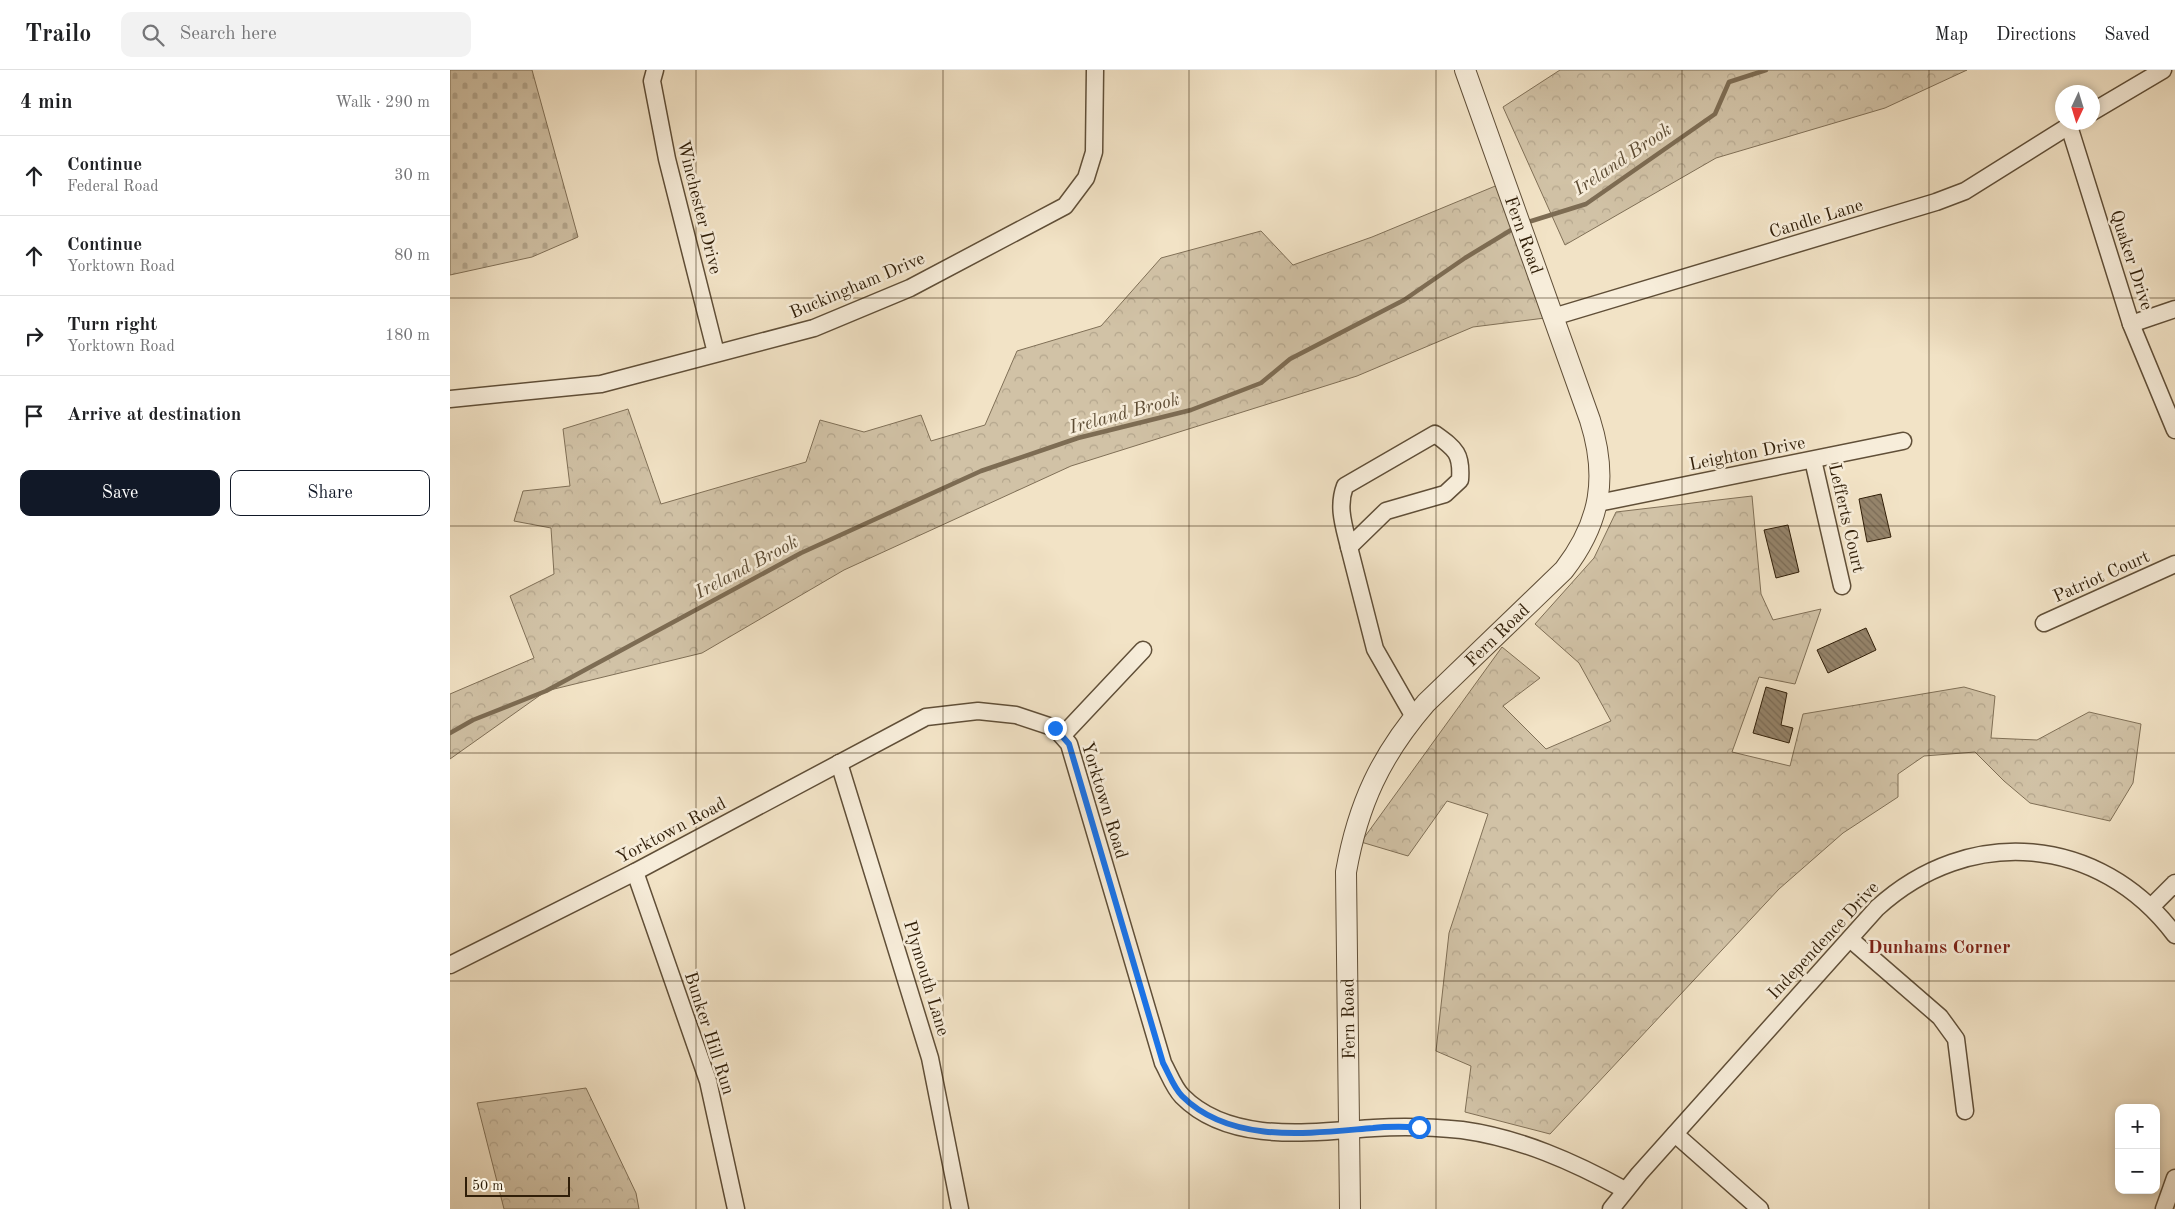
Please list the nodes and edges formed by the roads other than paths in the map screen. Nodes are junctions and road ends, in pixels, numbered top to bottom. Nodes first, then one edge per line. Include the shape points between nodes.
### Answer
1 (655, 70) edge
2 (1095, 70) edge
3 (1465, 70) edge
4 (2164, 70) edge
5 (2100, 107) edge
6 (2062, 130) edge
7 (2074, 130) edge
8 (2175, 308) edge
9 (1553, 318) junction
10 (2131, 324) junction
11 (716, 353) junction
12 (450, 399) edge
13 (2175, 430) edge
14 (1903, 441) dead end
15 (1812, 460) junction
16 (1598, 502) junction
17 (1350, 547) junction
18 (2175, 564) edge
19 (1842, 586) dead end
20 (2044, 624) dead end
21 (1143, 650) dead end
22 (1414, 717) junction
23 (1063, 735) junction
24 (839, 763) junction
25 (635, 872) junction
26 (2175, 883) edge
27 (2151, 907) junction
28 (2175, 935) edge
29 (1850, 939) junction
30 (450, 964) edge
31 (1965, 1111) dead end
32 (1349, 1130) junction
33 (1674, 1134) junction
34 (2175, 1178) edge
35 (1625, 1190) junction
36 (736, 1209) edge
37 (960, 1209) edge
38 (1350, 1209) edge
39 (1612, 1209) edge
40 (1760, 1209) edge
41 (2164, 1209) edge

1 - 11 street, Winchester Drive via 652,81 667,158
2 - 11 street, Buckingham Drive via 1094,152 1086,178 1065,206 910,288 814,328
3 - 9 street, Fern Road
4 - 5 street
6 - 9 street, Candle Lane via 1965,191 1936,202
7 - 10 street, Quaker Drive
8 - 10 street
9 - 16 street, Fern Road via 1597,442
10 - 13 street, Quaker Drive
11 - 12 street, Buckingham Drive via 601,384
14 - 15 street, Leighton Drive
15 - 16 street, Leighton Drive
15 - 19 street, Lefferts Court
16 - 22 street, Fern Road via 1589,531 1564,570
17 - 17 street via 1341,514 1345,486 1435,434 1450,446 1461,462 1460,480 1445,494 1386,510
17 - 22 street via 1375,649
18 - 20 street, Patriot Court
21 - 23 street
22 - 32 street, Fern Road via 1388,753 1360,810 1346,872
23 - 24 street, Yorktown Road via 1055,728 1016,715 978,711 926,717
23 - 32 street, Yorktown Road via 1069,744 1163,1063 1180,1095 1194,1107 1222,1121 1248,1129 1274,1133
24 - 25 street, Yorktown Road
24 - 37 street, Plymouth Lane via 930,1058
25 - 30 street, Yorktown Road
25 - 36 street, Bunker Hill Run via 708,1081
26 - 27 street
27 - 28 street, Independence Drive
27 - 29 street, Independence Drive via 2102,872 2064,857 2024,851 1983,854 1944,864 1908,883 1877,908
29 - 31 street via 1940,1017 1956,1039
29 - 33 street, Independence Drive
32 - 35 street, Yorktown Road via 1419,1127 1506,1139 1547,1152
32 - 38 street, Fern Road
33 - 35 street, Independence Drive
33 - 40 street
34 - 41 street
35 - 39 street, Independence Drive

